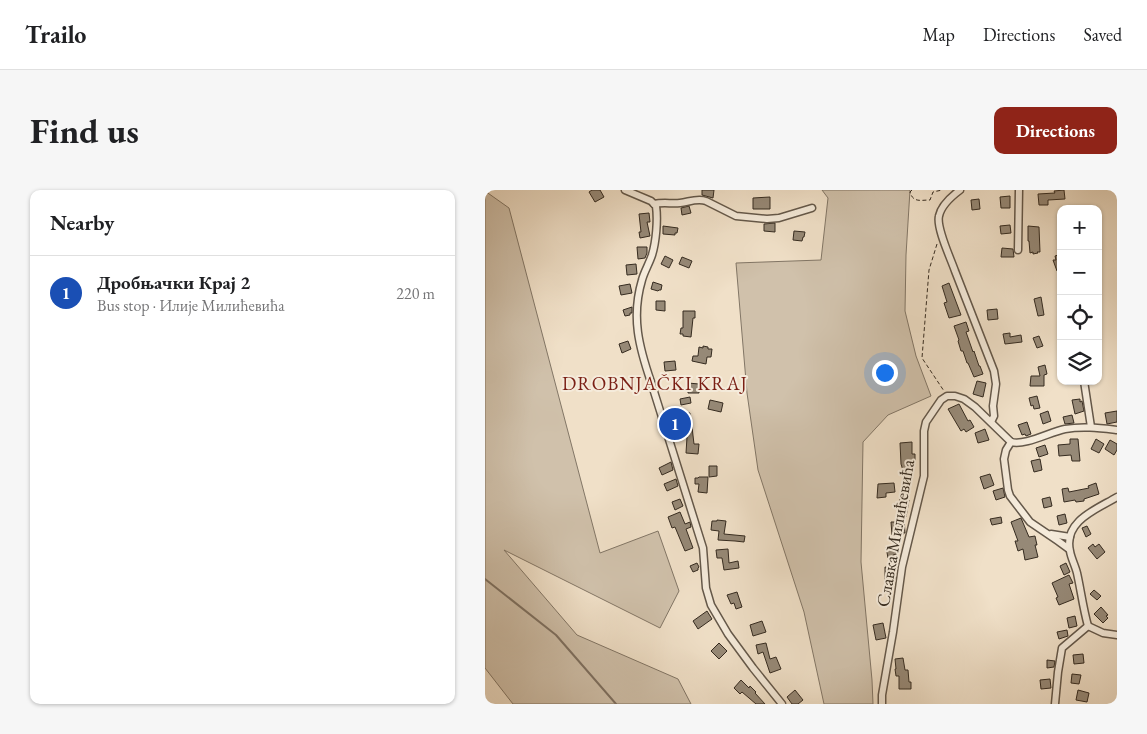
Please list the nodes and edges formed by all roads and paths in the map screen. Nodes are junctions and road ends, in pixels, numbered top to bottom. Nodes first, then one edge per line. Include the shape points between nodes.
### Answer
1 (625, 190) edge
2 (912, 190) edge
3 (942, 190) edge
4 (960, 190) edge
5 (1019, 190) edge
6 (654, 204) junction
7 (812, 208) dead end
8 (941, 231) junction
9 (1018, 250) dead end
10 (1085, 385) edge
11 (947, 396) junction
12 (991, 422) junction
13 (1091, 427) junction
14 (1117, 430) edge
15 (1011, 442) junction
16 (1117, 497) edge
17 (1048, 534) junction
18 (1069, 537) junction
19 (1069, 550) junction
20 (1088, 626) junction
21 (1117, 634) edge
22 (783, 704) edge
23 (881, 704) edge
24 (1055, 704) edge

1 - 6 street
2 - 3 path via 911,197 915,200 929,200 933,192
4 - 8 street via 942,209 938,224
5 - 9 street
6 - 7 street via 702,200 736,216 767,219
6 - 22 street via 657,209 655,241 642,279 636,318 642,356 703,548 706,588 711,605 753,668
8 - 11 path via 929,270 922,358
8 - 12 street via 994,371 996,384
10 - 13 street
11 - 12 street via 964,399
11 - 23 street, Славка Милићевића via 936,405 924,431 924,476 902,567
12 - 15 street
13 - 14 street
13 - 15 street via 1063,430 1017,444
15 - 17 street via 1004,459 1008,490 1030,522
16 - 18 street via 1083,518 1072,528
17 - 18 street
17 - 19 street
18 - 19 street
19 - 20 street via 1077,571
20 - 21 street via 1103,633
20 - 24 street via 1062,648

